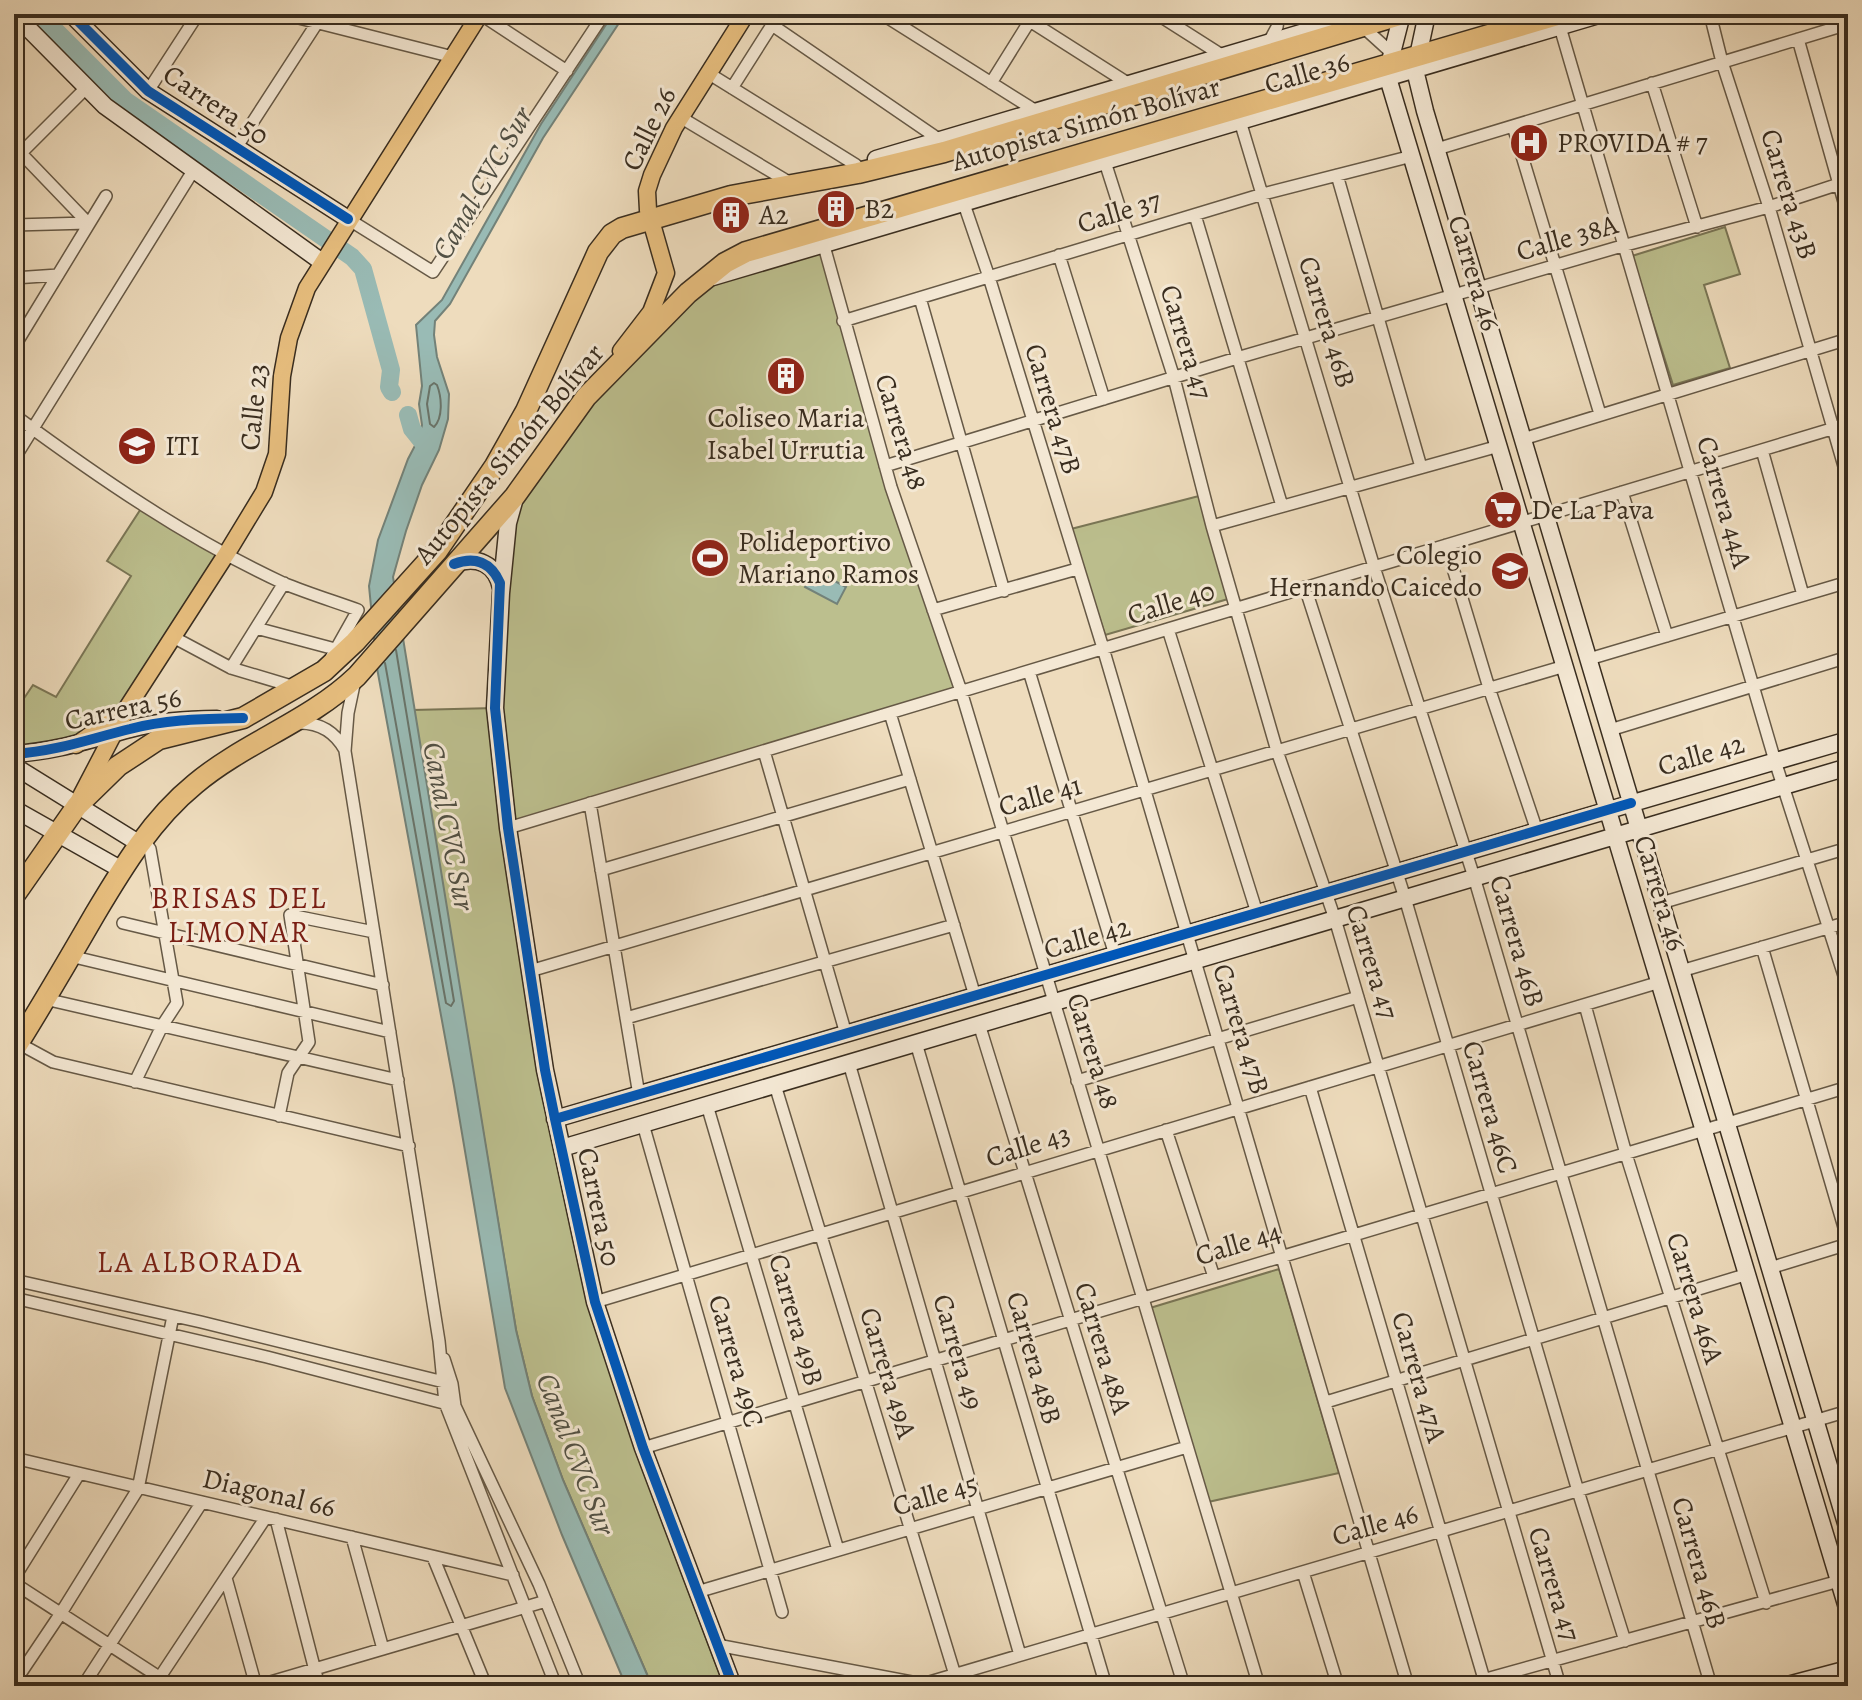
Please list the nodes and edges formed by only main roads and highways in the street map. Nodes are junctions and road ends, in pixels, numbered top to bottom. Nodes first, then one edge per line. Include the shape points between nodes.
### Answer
1 (480, 14) edge
2 (746, 14) edge
3 (1402, 14) edge
4 (1356, 18) edge
5 (1560, 20) edge
6 (651, 218) junction
7 (629, 225) junction
8 (658, 239) junction
9 (586, 397) junction
10 (127, 708) junction
11 (76, 745) road end
12 (77, 806) junction
13 (14, 896) edge
14 (16, 1046) edge

1 - 10 main road, Calle 23 via 300,304 282,376 280,436 264,492
2 - 6 main road, Calle 26 via 680,117 652,175 647,191
3 - 4 highway, Autopista Simón Bolívar
4 - 6 highway, Autopista Simón Bolívar via 944,152
5 - 9 highway, Autopista Simón Bolívar via 746,252 688,293
6 - 7 highway, Autopista Simón Bolívar
6 - 8 main road, Calle 26
7 - 8 main road
7 - 12 highway, Autopista Simón Bolívar via 612,234 598,252 526,411 495,466 437,551 401,590 324,671 243,718 159,739 118,766
8 - 9 main road, Calle 26 via 666,273 651,312
9 - 14 highway, Autopista Simón Bolívar via 515,496 362,671 328,701 225,761 165,813 122,870
10 - 11 main road
10 - 12 main road, Calle 23
12 - 13 highway, Autopista Simón Bolívar

